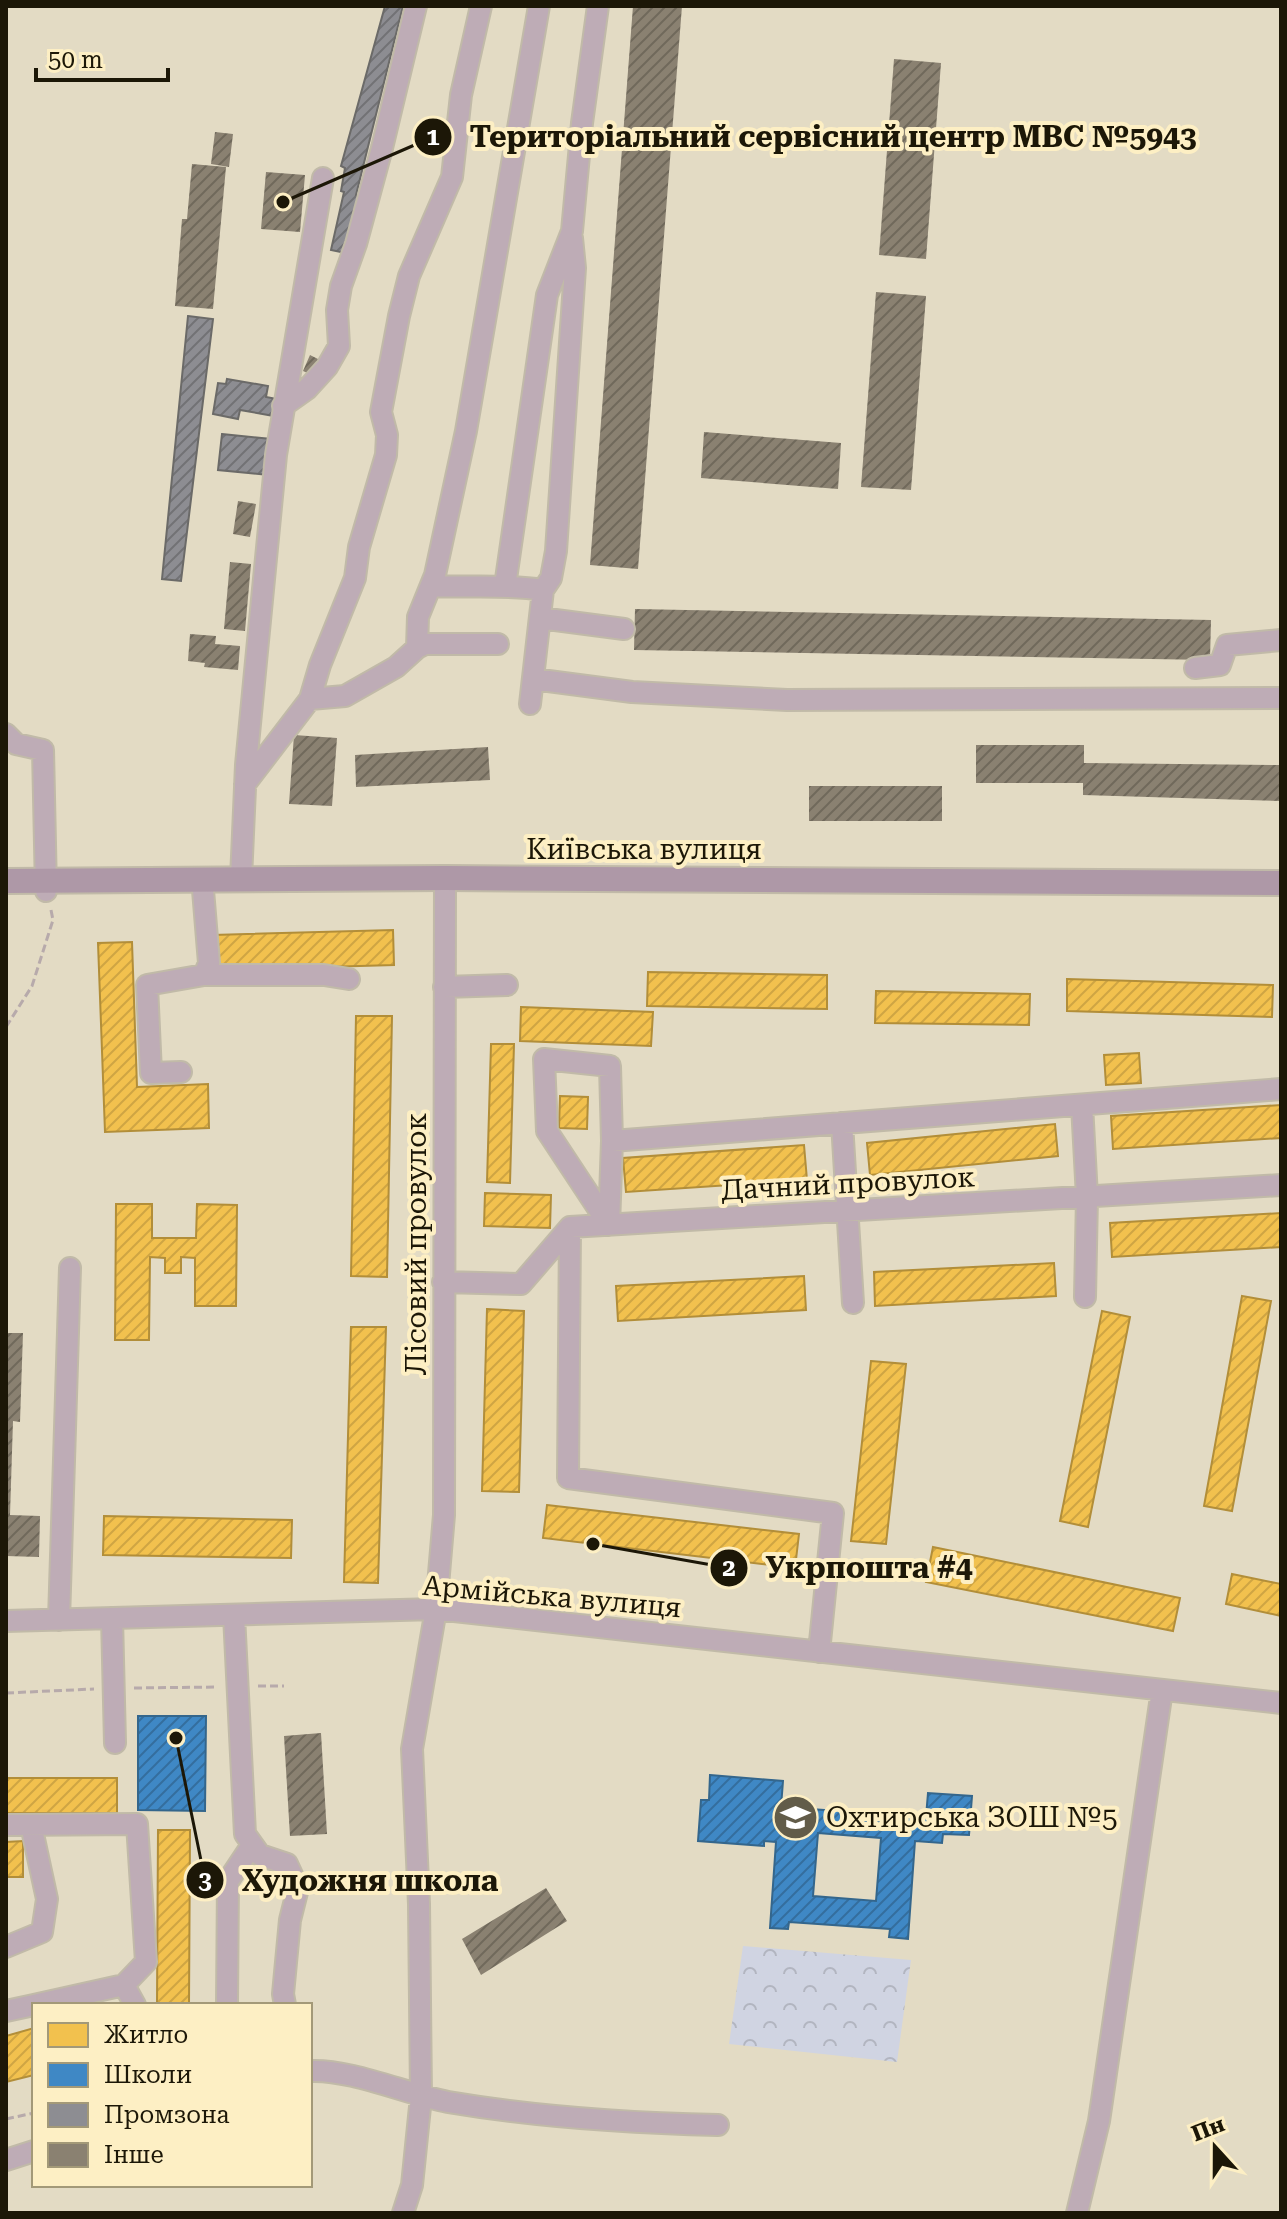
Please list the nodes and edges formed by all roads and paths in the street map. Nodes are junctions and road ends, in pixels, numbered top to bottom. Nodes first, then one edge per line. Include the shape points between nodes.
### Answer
1 (416, 6) edge
2 (481, 6) edge
3 (539, 6) edge
4 (598, 6) edge
5 (323, 178) dead end
6 (572, 231) junction
7 (541, 340) junction
8 (570, 344) junction
9 (532, 398) junction
10 (567, 402) junction
11 (283, 406) junction
12 (431, 586) junction
13 (505, 586) junction
14 (543, 590) junction
15 (540, 618) junction
16 (624, 629) dead end
17 (1281, 640) edge
18 (498, 644) dead end
19 (417, 648) junction
20 (1195, 668) dead end
21 (533, 679) junction
22 (1281, 698) edge
23 (310, 699) junction
24 (530, 704) dead end
25 (6, 734) edge
26 (245, 784) junction
27 (241, 879) junction
28 (6, 881) edge
29 (1281, 883) edge
30 (445, 884) junction
31 (46, 886) junction
32 (203, 890) junction
33 (6, 891) edge
34 (1281, 895) edge
35 (204, 975) junction
36 (349, 979) dead end
37 (507, 985) dead end
38 (444, 987) junction
39 (6, 1027) edge
40 (181, 1072) dead end
41 (1281, 1089) edge
42 (1082, 1105) junction
43 (842, 1123) junction
44 (612, 1141) junction
45 (1281, 1185) edge
46 (1087, 1197) junction
47 (847, 1211) junction
48 (609, 1225) junction
49 (570, 1227) junction
50 (70, 1268) dead end
51 (443, 1282) junction
52 (1085, 1297) dead end
53 (853, 1303) dead end
54 (436, 1609) junction
55 (234, 1615) junction
56 (112, 1618) junction
57 (59, 1620) junction
58 (6, 1621) edge
59 (819, 1652) junction
60 (284, 1686) dead end
61 (239, 1687) junction
62 (114, 1688) junction
63 (1162, 1690) junction
64 (6, 1693) edge
65 (1281, 1703) edge
66 (115, 1743) dead end
67 (6, 1825) edge
68 (31, 1825) junction
69 (252, 1845) junction
70 (6, 1947) edge
71 (124, 1985) junction
72 (43, 2003) edge
73 (134, 2003) edge
74 (227, 2003) edge
75 (285, 2003) edge
76 (32, 2005) edge
77 (6, 2011) edge
78 (312, 2069) edge
79 (421, 2097) junction
80 (32, 2113) edge
81 (6, 2119) edge
82 (718, 2125) dead end
83 (32, 2152) edge
84 (6, 2160) edge
85 (403, 2213) edge
86 (1077, 2213) edge

1 - 11 street via 341,286 339,346 307,389
2 - 23 street via 461,95 452,177 409,276 396,331 381,412 386,455 362,532 355,578
3 - 12 street via 466,431
4 - 6 street
5 - 11 street
6 - 7 street via 547,295
6 - 8 street
7 - 8 street
7 - 9 street
8 - 10 street
9 - 10 street
9 - 13 street
10 - 14 street via 556,551
11 - 26 street
12 - 13 street
12 - 19 street via 418,617
13 - 14 street
14 - 15 street
15 - 16 street
15 - 21 street
17 - 20 street via 1227,645 1220,665
18 - 19 street
19 - 23 street via 396,667 345,696
21 - 22 street via 632,692 787,700
21 - 24 street
23 - 26 street
25 - 31 street via 16,744 43,750
26 - 27 street
27 - 30 main road, Київська вулиця
27 - 31 main road, Київська вулиця
28 - 31 main road, Київська вулиця
29 - 30 main road, Київська вулиця
30 - 32 main road, Київська вулиця
30 - 34 main road, Київська вулиця
30 - 38 street, Лісовий провулок
31 - 32 main road, Київська вулиця
31 - 33 main road, Київська вулиця
31 - 39 path via 53,920 32,986
32 - 35 street via 209,963
35 - 36 street
35 - 40 street via 147,985 151,1073
37 - 38 street
38 - 51 street, Лісовий провулок
41 - 42 street
42 - 43 street
42 - 46 street
43 - 44 street
43 - 47 street
44 - 48 street
44 - 48 street via 610,1066 544,1059 547,1131
45 - 46 street, Дачний провулок
46 - 47 street, Дачний провулок
46 - 52 street
47 - 48 street, Дачний провулок
47 - 53 street
48 - 49 street, Дачний провулок
49 - 51 street via 521,1284
49 - 59 street via 568,1478 833,1513
50 - 57 street
51 - 54 street, Лісовий провулок via 444,1515
54 - 55 street, Армійська вулиця
54 - 59 street, Армійська вулиця
54 - 79 street, Лісовий провулок via 412,1749
55 - 56 street, Армійська вулиця
55 - 61 street
56 - 57 street, Армійська вулиця
56 - 62 street
57 - 58 street, Армійська вулиця
59 - 63 street, Армійська вулиця
60 - 61 path
61 - 62 path
61 - 69 street via 245,1834
62 - 64 path
62 - 66 street
63 - 65 street, Армійська вулиця
63 - 86 street via 1099,2121
67 - 68 street
68 - 70 street via 47,1899 42,1932
68 - 71 street via 137,1824 146,1962
69 - 74 street via 228,1881
69 - 75 street via 260,1855 287,1864 298,1888 290,1920
71 - 72 street
71 - 73 street
76 - 77 street
78 - 79 street
79 - 82 street via 624,2122
79 - 85 street, Лісовий провулок via 412,2185
80 - 81 path
83 - 84 street

